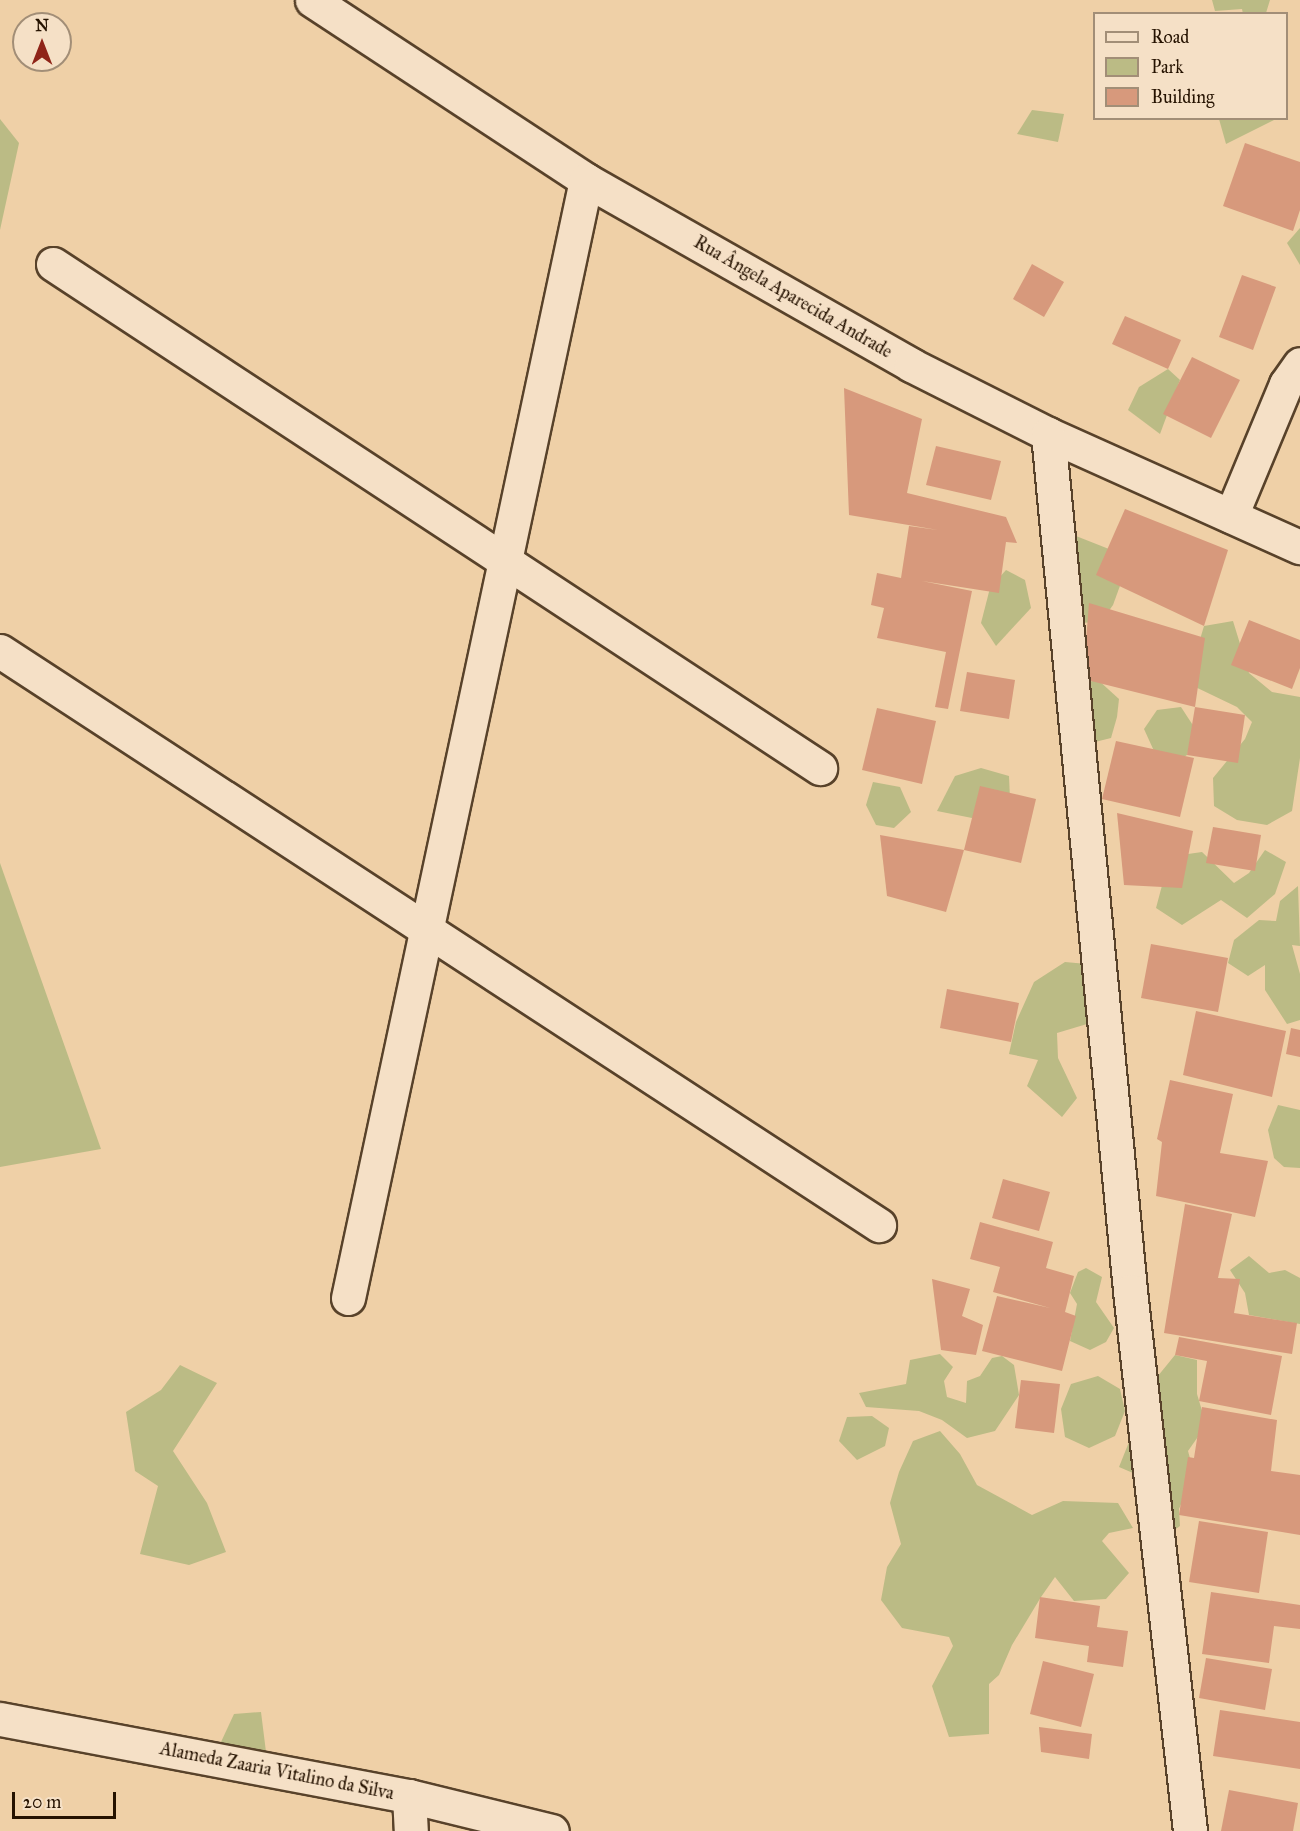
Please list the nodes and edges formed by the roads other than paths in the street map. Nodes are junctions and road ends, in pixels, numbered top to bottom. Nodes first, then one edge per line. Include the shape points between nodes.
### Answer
1 (312, 0) edge
2 (586, 180) junction
3 (53, 264) dead end
4 (1300, 364) edge
5 (1048, 434) junction
6 (1231, 516) junction
7 (1300, 547) edge
8 (506, 560) junction
9 (0, 651) edge
10 (820, 768) dead end
11 (427, 931) junction
12 (879, 1225) dead end
13 (348, 1298) dead end
14 (0, 1719) edge
15 (409, 1796) junction
16 (411, 1831) edge
17 (552, 1831) edge
18 (1190, 1831) edge

1 - 2 street, Rua Ângela Aparecida Andrade
2 - 5 street, Rua Ângela Aparecida Andrade via 911,364
2 - 8 street
3 - 8 street
4 - 6 street via 1286,384
5 - 6 street, Rua Ângela Aparecida Andrade
5 - 18 street via 1130,1291
6 - 7 street, Rua Ângela Aparecida Andrade
8 - 10 street
8 - 11 street
9 - 11 street
11 - 12 street
11 - 13 street
14 - 15 street, Alameda Zaaria Vitalino da Silva
15 - 16 street
15 - 17 street, Alameda Zaaria Vitalino da Silva

